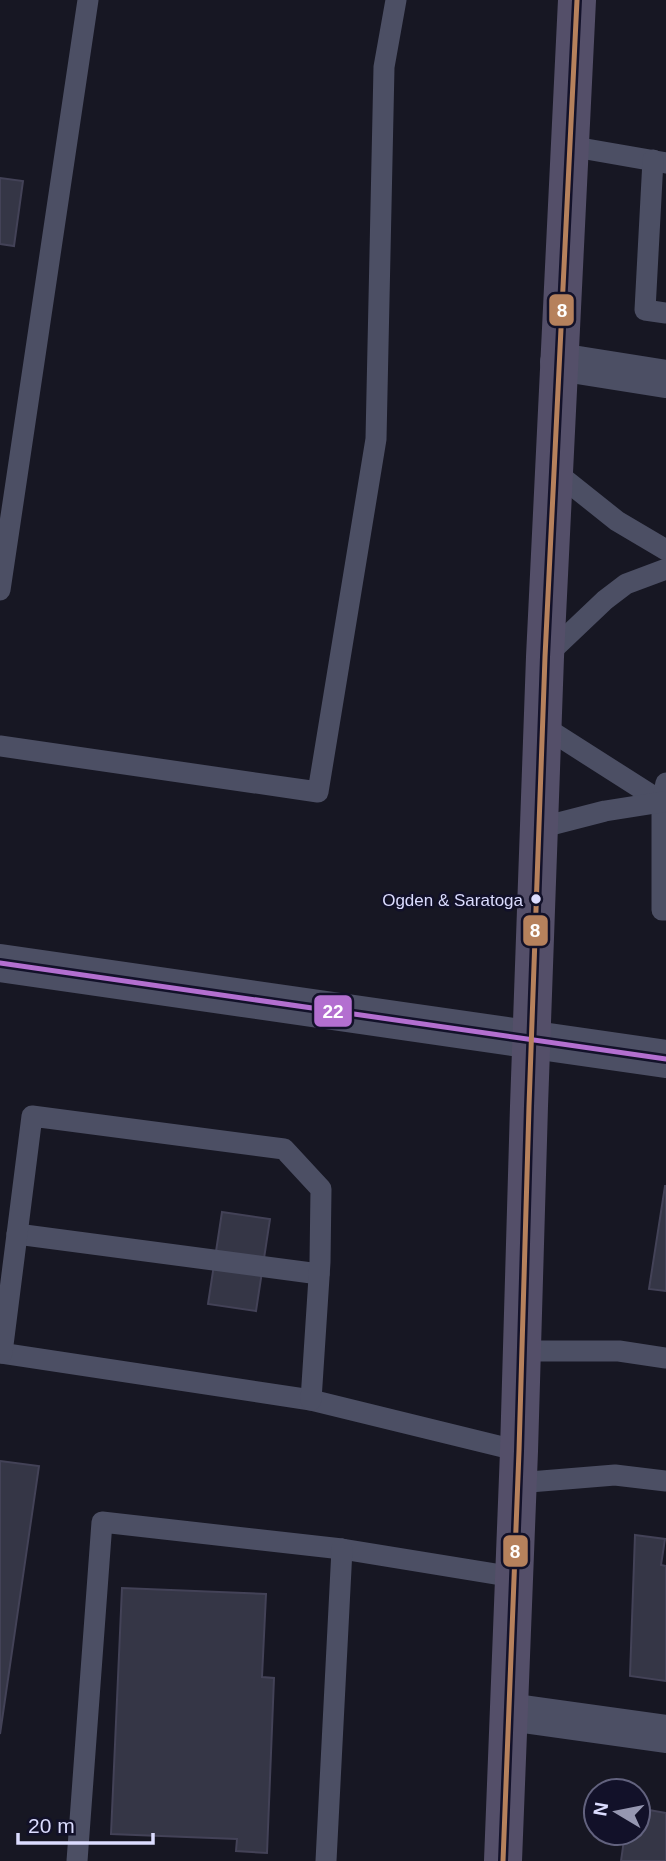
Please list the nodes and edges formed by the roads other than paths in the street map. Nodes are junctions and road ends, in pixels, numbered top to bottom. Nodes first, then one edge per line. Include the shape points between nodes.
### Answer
1 (88, 0) edge
2 (396, 0) edge
3 (577, 0) edge
4 (569, 146) junction
5 (660, 162) edge
6 (666, 313) edge
7 (559, 362) junction
8 (666, 379) edge
9 (553, 470) junction
10 (666, 550) edge
11 (666, 569) edge
12 (0, 590) edge
13 (545, 657) junction
14 (543, 726) junction
15 (0, 746) edge
16 (664, 793) edge
17 (539, 828) junction
18 (666, 910) edge
19 (0, 963) edge
20 (532, 1039) junction
21 (666, 1059) edge
22 (17, 1234) junction
23 (319, 1274) junction
24 (522, 1351) junction
25 (1, 1353) edge
26 (666, 1358) edge
27 (311, 1400) junction
28 (518, 1467) junction
29 (666, 1481) edge
30 (342, 1549) junction
31 (514, 1577) junction
32 (509, 1712) junction
33 (666, 1734) edge
34 (77, 1861) edge
35 (326, 1861) edge
36 (503, 1861) edge

1 - 12 lane
2 - 15 lane via 384,67 376,439 318,792
3 - 4 main road
4 - 5 lane
4 - 7 main road
5 - 6 lane via 645,310
7 - 8 street
7 - 9 main road
9 - 10 lane via 617,521
9 - 13 main road
11 - 13 lane via 626,584
13 - 14 main road
14 - 16 lane
14 - 17 main road
16 - 17 lane
16 - 18 lane via 662,910
17 - 20 main road
19 - 20 street
20 - 21 street
20 - 24 main road
22 - 23 lane
22 - 23 lane via 32,1116 284,1149 321,1189
22 - 25 lane
23 - 27 lane
24 - 26 lane via 619,1351
24 - 28 main road
25 - 27 lane
27 - 28 lane
28 - 29 lane
28 - 31 main road
30 - 31 lane
30 - 34 lane via 102,1522
30 - 35 lane
31 - 32 main road
32 - 33 street
32 - 36 main road

